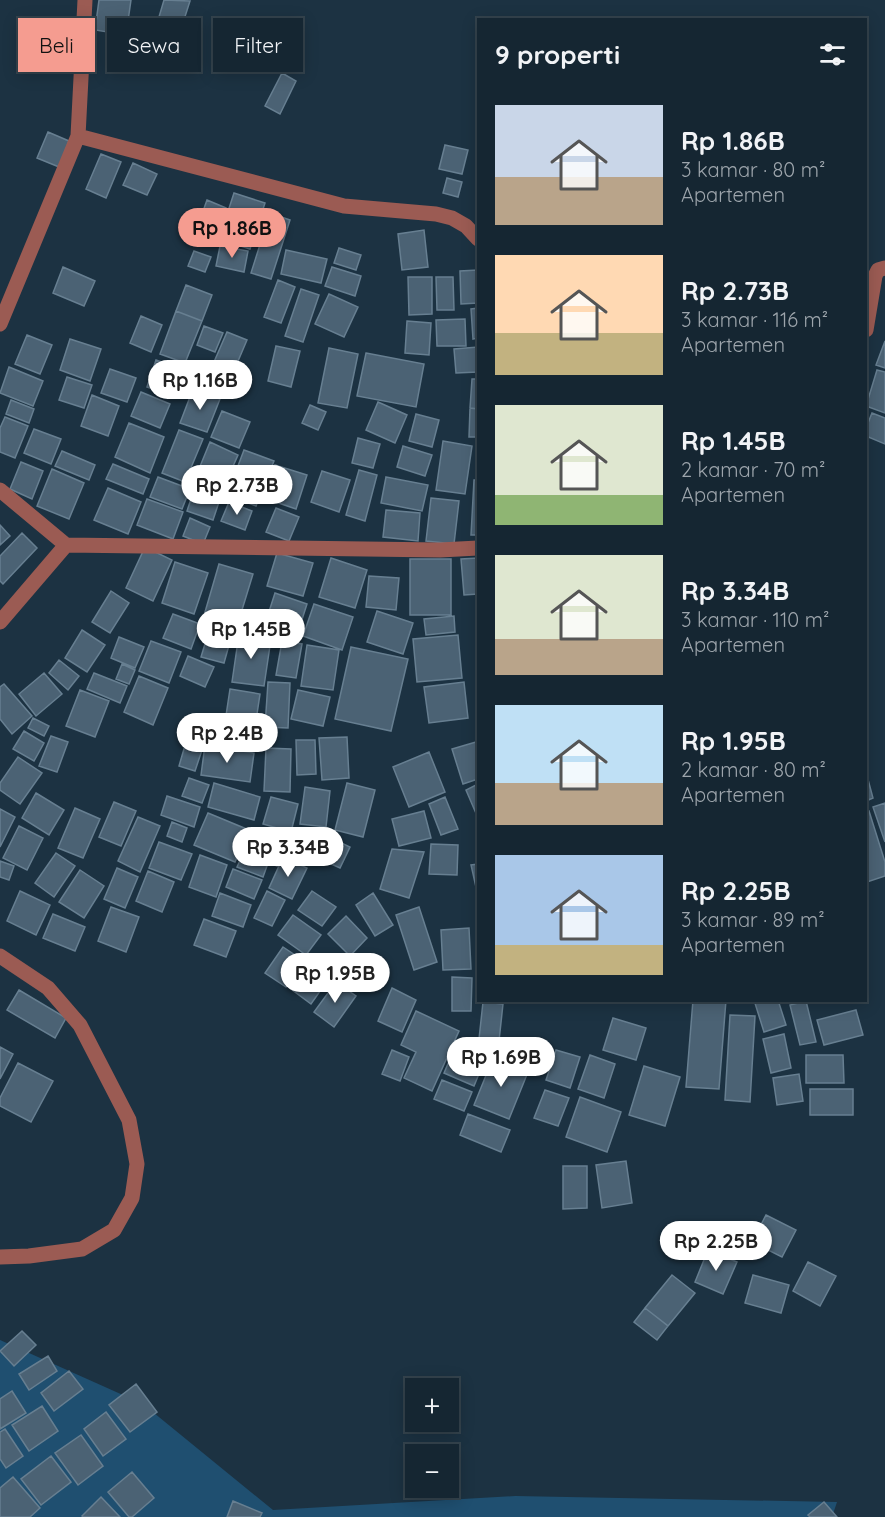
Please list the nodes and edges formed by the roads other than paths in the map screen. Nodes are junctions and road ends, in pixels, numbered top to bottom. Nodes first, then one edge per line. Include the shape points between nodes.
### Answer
1 (85, 0) edge
2 (78, 136) junction
3 (477, 238) edge
4 (885, 268) edge
5 (0, 324) edge
6 (867, 324) edge
7 (0, 490) edge
8 (66, 545) junction
9 (477, 548) edge
10 (0, 622) edge
11 (0, 956) edge
12 (0, 1257) edge

1 - 2 street
2 - 3 street via 344,206 452,218
2 - 5 street
4 - 6 street via 875,276
7 - 8 street
8 - 9 street
8 - 10 street
11 - 12 street via 48,988 80,1025 129,1120 137,1164 132,1198 114,1230 82,1250

